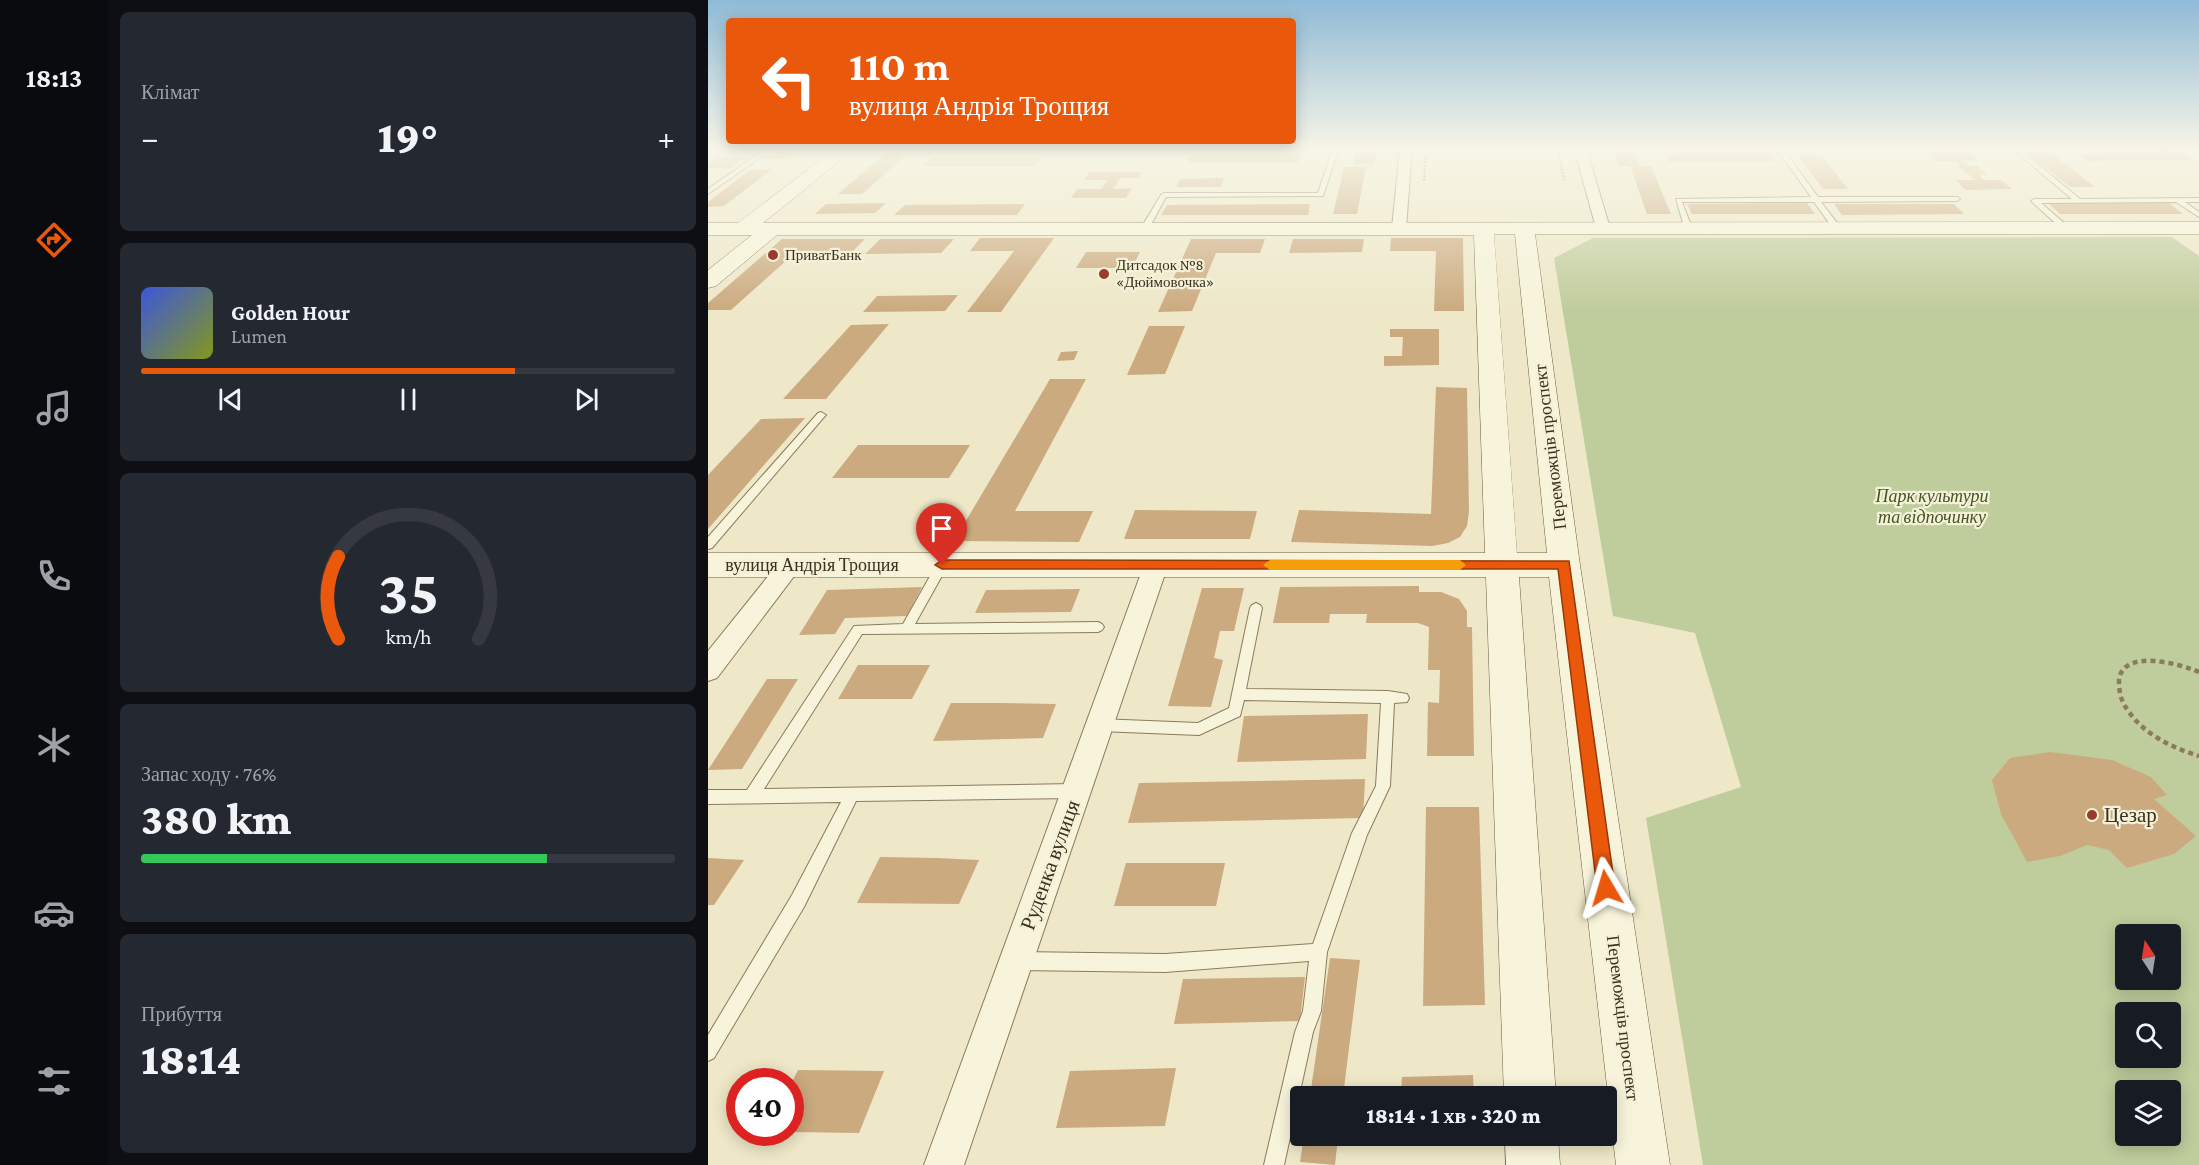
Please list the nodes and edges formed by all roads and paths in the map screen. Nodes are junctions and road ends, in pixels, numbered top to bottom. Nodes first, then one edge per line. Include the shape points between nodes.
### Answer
1 (777, 202) edge
2 (1160, 202) edge
3 (1401, 202) edge
4 (1596, 202) edge
5 (1679, 202) edge
6 (1820, 202) edge
7 (2036, 202) edge
8 (2181, 202) edge
9 (2199, 215) edge
10 (1145, 228) junction
11 (1399, 228) junction
12 (1484, 228) junction
13 (1524, 228) junction
14 (1603, 228) junction
15 (1688, 228) junction
16 (1838, 228) junction
17 (2066, 228) junction
18 (2199, 228) edge
19 (743, 229) junction
20 (772, 229) junction
21 (710, 231) edge
22 (708, 281) edge
23 (821, 415) dead end
24 (708, 545) edge
25 (708, 565) edge
26 (790, 565) junction
27 (942, 565) junction
28 (1156, 565) junction
29 (1503, 565) junction
30 (1564, 565) junction
31 (1256, 608) dead end
32 (1098, 627) dead end
33 (906, 629) junction
34 (712, 660) edge
35 (2199, 672) edge
36 (1239, 694) junction
37 (1099, 725) junction
38 (2199, 756) edge
39 (1076, 791) junction
40 (852, 795) junction
41 (751, 796) junction
42 (708, 797) edge
43 (1319, 952) junction
44 (1016, 961) junction
45 (708, 1052) edge
46 (1529, 1086) edge
47 (1532, 1146) edge
48 (944, 1165) edge
49 (1274, 1165) edge
50 (1533, 1165) edge
51 (1643, 1165) edge

1 - 19 street
2 - 10 lane
3 - 11 street
4 - 14 street
5 - 15 lane
6 - 16 lane
7 - 17 lane
8 - 9 lane
10 - 11 street
10 - 20 street
11 - 12 street
12 - 13 street
12 - 29 street
13 - 14 street
13 - 30 street, Переможців проспект
14 - 15 street
15 - 16 street
16 - 17 street
17 - 18 street
19 - 20 street
19 - 21 street
20 - 22 street
23 - 24 lane
25 - 26 street, вулиця Андрія Трощия
26 - 27 street, вулиця Андрія Трощия
26 - 34 street
27 - 28 street, вулиця Андрія Трощия
27 - 33 lane
28 - 29 street, вулиця Андрія Трощия
28 - 37 street, Руденка вулиця
29 - 30 street, вулиця Андрія Трощия
29 - 46 street
30 - 51 street, Переможців проспект
31 - 36 lane
32 - 33 lane
33 - 41 lane via 858,629
35 - 38 path via 2153,660 2124,668 2118,679 2126,708 2141,725 2162,741
36 - 37 lane via 1235,712 1199,729
36 - 43 lane via 1395,698 1383,786 1360,833
37 - 39 street, Руденка вулиця
39 - 40 lane
39 - 44 street, Руденка вулиця
40 - 41 lane
40 - 45 lane via 798,901
41 - 42 lane
43 - 44 lane via 1166,963
43 - 49 lane via 1312,1011
44 - 48 street, Руденка вулиця
47 - 50 street

